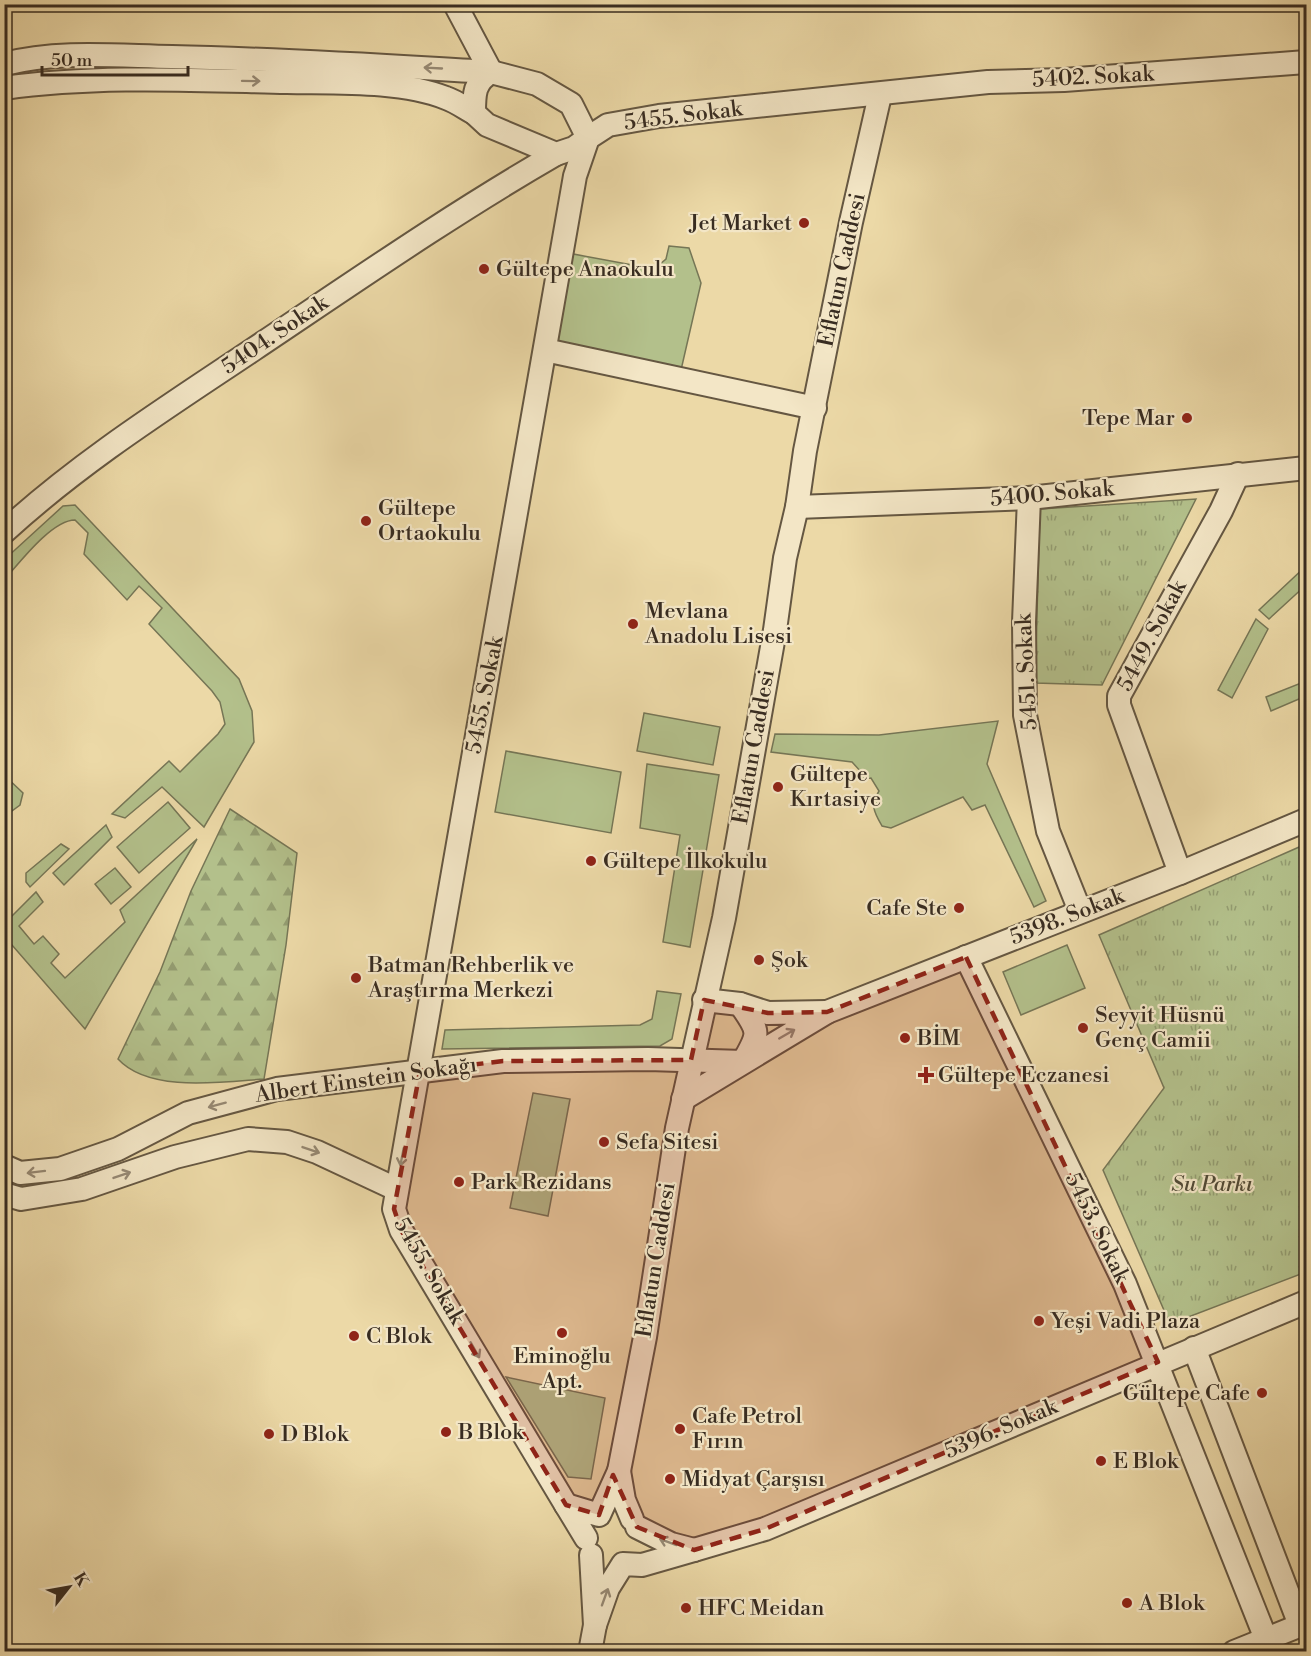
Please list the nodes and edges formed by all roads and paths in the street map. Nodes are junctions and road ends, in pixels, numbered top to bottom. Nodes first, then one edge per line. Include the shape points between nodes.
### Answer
1 (455, 4) edge
2 (1306, 62) edge
3 (4, 64) edge
4 (491, 72) junction
5 (4, 88) edge
6 (880, 95) junction
7 (474, 113) junction
8 (588, 138) junction
9 (556, 154) junction
10 (545, 350) junction
11 (815, 408) junction
12 (1306, 468) edge
13 (1238, 474) junction
14 (1029, 498) junction
15 (797, 507) junction
16 (4, 532) edge
17 (1306, 820) edge
18 (1180, 873) junction
19 (1080, 911) junction
20 (966, 957) junction
21 (704, 1000) junction
22 (740, 1004) junction
23 (827, 1012) junction
24 (691, 1060) junction
25 (742, 1062) junction
26 (420, 1071) junction
27 (683, 1099) junction
28 (4, 1166) edge
29 (396, 1189) junction
30 (4, 1194) edge
31 (1306, 1302) edge
32 (1194, 1348) junction
33 (1158, 1362) junction
34 (619, 1471) junction
35 (566, 1504) junction
36 (599, 1515) junction
37 (635, 1523) junction
38 (588, 1546) junction
39 (694, 1550) junction
40 (623, 1564) junction
41 (1303, 1624) edge
42 (595, 1625) junction
43 (1266, 1639) junction
44 (590, 1652) edge
45 (1234, 1652) edge

1 - 4 street
2 - 6 street, 5402. Sokak via 988,82
4 -> 3 street via 88,55 34,57
4 - 7 street via 480,78 474,91
4 - 8 street via 537,84 571,104
5 -> 7 street via 52,81 172,79 333,83 403,88 446,98
6 - 8 street, 5455. Sokak via 658,116 608,125
6 - 11 street, Eflatun Caddesi via 842,263
7 - 9 street via 487,125
8 - 9 street, 5404. Sokak
8 - 10 street, 5455. Sokak via 575,176
9 - 16 street, 5404. Sokak via 467,206 217,374 37,502
10 - 11 street
10 - 26 street, 5455. Sokak
11 - 15 street, Eflatun Caddesi
12 - 13 street, 5400. Sokak
13 - 14 street, 5400. Sokak
13 - 18 street, 5449. Sokak via 1119,696
14 - 15 street, 5400. Sokak
14 - 19 street, 5451. Sokak via 1025,715 1048,831
15 - 21 street, Eflatun Caddesi via 724,918
17 - 18 street, 5398. Sokak
18 - 19 street, 5398. Sokak
19 - 20 street, 5398. Sokak
20 - 23 street, 5398. Sokak
20 - 33 street, 5453. Sokak via 1125,1284
21 - 22 street, 5398. Sokak
21 - 24 street, Eflatun Caddesi
22 - 23 street, 5398. Sokak via 768,1013
22 - 25 street via 756,1025 757,1037
25 -> 23 street, 5398. Sokak
24 - 25 street, Albert Einstein Sokağı
24 - 26 street, Albert Einstein Sokağı via 502,1061
24 - 27 street, Eflatun Caddesi
25 - 27 street, 5398. Sokak
26 -> 28 street, Albert Einstein Sokağı via 277,1089 188,1113 118,1149 60,1169 20,1173
26 -> 29 street, 5455. Sokak
27 - 34 street, Eflatun Caddesi
30 -> 29 street, Albert Einstein Sokağı via 21,1199 81,1189 175,1157 248,1139 287,1142 317,1152
29 -> 35 street, 5455. Sokak via 394,1209 401,1230
31 - 32 street, 5396. Sokak
32 - 33 street, 5396. Sokak
32 - 41 street
33 - 39 street, 5396. Sokak via 765,1529
33 - 43 street, 5453. Sokak
34 - 36 street
34 - 37 street via 624,1500
35 - 36 street
35 - 38 street, 5455. Sokak
36 - 37 street via 616,1512
36 - 38 street via 587,1529
39 -> 37 street via 671,1544
37 - 40 street via 640,1535 636,1552
38 - 40 street via 605,1565
38 - 42 street
39 - 40 street, 5396. Sokak via 642,1565
42 -> 40 street via 608,1588
41 - 43 street
42 - 44 street
43 - 45 street

